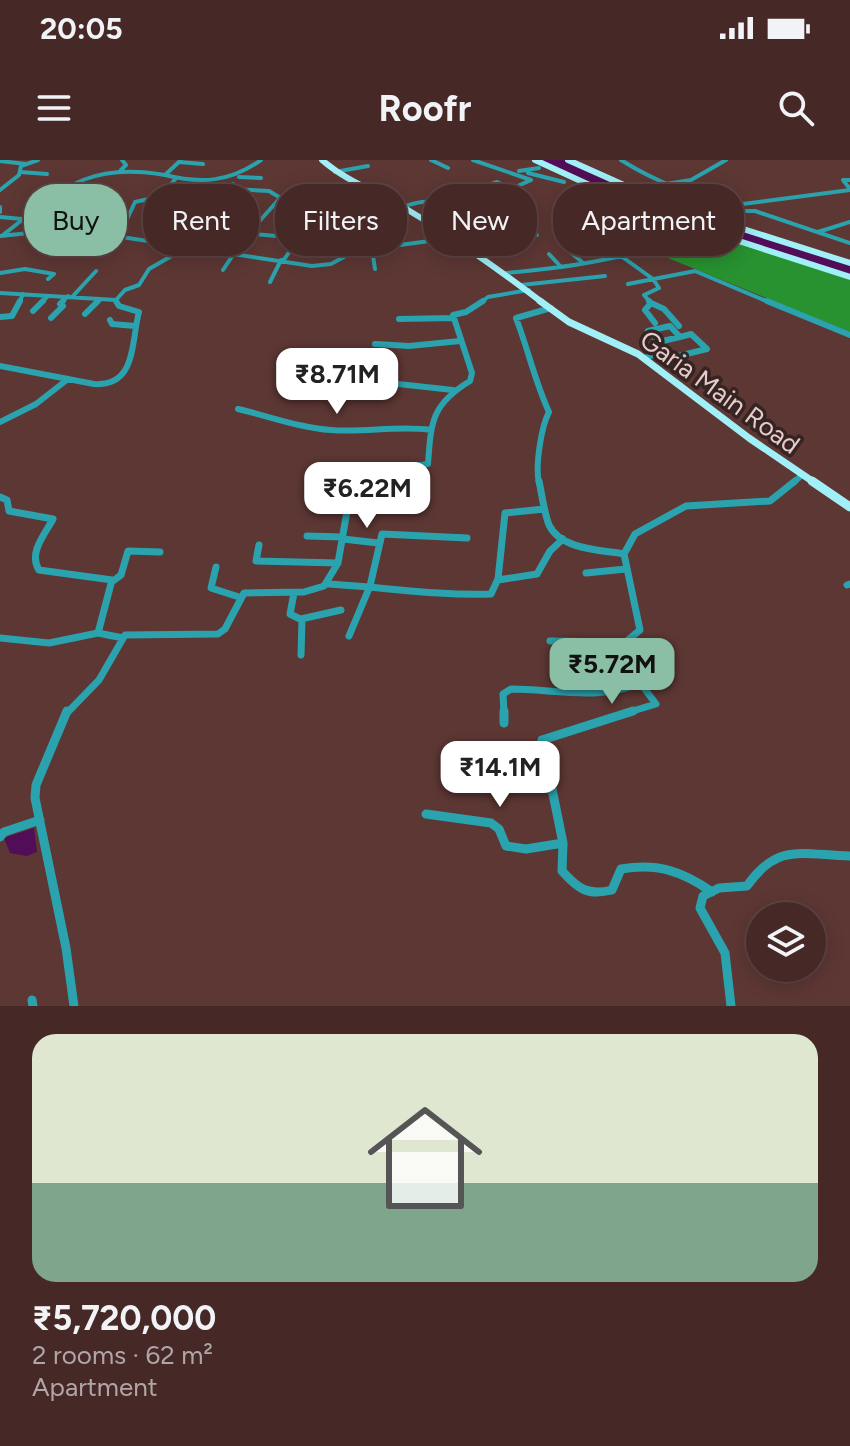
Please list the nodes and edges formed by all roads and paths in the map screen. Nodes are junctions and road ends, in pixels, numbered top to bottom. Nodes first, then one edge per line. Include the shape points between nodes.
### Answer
1 (38, 160) edge
2 (122, 160) edge
3 (261, 160) edge
4 (322, 160) edge
5 (431, 160) edge
6 (473, 160) edge
7 (535, 160) edge
8 (568, 160) edge
9 (621, 160) edge
10 (726, 160) edge
11 (0, 161) edge
12 (180, 161) edge
13 (27, 164) junction
14 (203, 164) dead end
15 (368, 166) dead end
16 (448, 168) dead end
17 (539, 168) dead end
18 (121, 170) junction
19 (519, 171) junction
20 (20, 172) junction
21 (335, 172) junction
22 (512, 172) junction
23 (47, 174) dead end
24 (165, 175) junction
25 (236, 177) junction
26 (176, 178) junction
27 (261, 178) dead end
28 (850, 180) edge
29 (564, 182) dead end
30 (3, 184) edge
31 (171, 184) edge
32 (234, 184) edge
33 (360, 184) edge
34 (519, 184) edge
35 (587, 184) edge
36 (620, 184) edge
37 (665, 184) joint
38 (0, 190) edge
39 (850, 190) edge
40 (143, 200) edge
41 (275, 204) edge
42 (744, 204) edge
43 (744, 211) edge
44 (0, 212) edge
45 (23, 219) junction
46 (127, 220) edge
47 (259, 222) edge
48 (850, 222) edge
49 (818, 232) junction
50 (24, 234) edge
51 (744, 234) edge
52 (1, 236) edge
53 (259, 236) edge
54 (744, 237) edge
55 (850, 243) edge
56 (549, 254) dead end
57 (169, 256) edge
58 (232, 256) edge
59 (243, 256) edge
60 (342, 256) edge
61 (373, 256) edge
62 (480, 256) edge
63 (574, 256) edge
64 (621, 256) joint
65 (282, 260) junction
66 (583, 263) junction
67 (850, 263) edge
68 (561, 267) junction
69 (375, 269) dead end
70 (223, 270) dead end
71 (96, 271) dead end
72 (0, 273) edge
73 (506, 273) junction
74 (605, 276) dead end
75 (850, 277) edge
76 (48, 279) dead end
77 (653, 279) junction
78 (270, 282) dead end
79 (628, 284) dead end
80 (525, 288) junction
81 (0, 293) edge
82 (23, 294) junction
83 (48, 296) junction
84 (70, 296) junction
85 (99, 299) junction
86 (116, 300) junction
87 (651, 303) junction
88 (551, 308) junction
89 (33, 311) dead end
90 (85, 314) dead end
91 (0, 317) edge
92 (51, 318) dead end
93 (452, 318) junction
94 (399, 319) dead end
95 (110, 320) dead end
96 (655, 323) dead end
97 (135, 326) junction
98 (679, 326) dead end
99 (850, 335) edge
100 (680, 337) junction
101 (460, 341) junction
102 (658, 342) junction
103 (375, 344) dead end
104 (667, 351) junction
105 (644, 358) junction
106 (0, 366) edge
107 (344, 367) dead end
108 (68, 379) junction
109 (453, 390) junction
110 (238, 409) dead end
111 (0, 422) edge
112 (431, 430) junction
113 (802, 475) junction
114 (0, 497) edge
115 (313, 500) dead end
116 (347, 502) junction
117 (850, 507) edge
118 (544, 509) junction
119 (307, 536) dead end
120 (343, 538) junction
121 (467, 538) dead end
122 (563, 539) junction
123 (378, 543) junction
124 (259, 545) dead end
125 (160, 552) dead end
126 (624, 554) junction
127 (338, 563) junction
128 (216, 567) dead end
129 (626, 569) junction
130 (586, 573) dead end
131 (498, 580) junction
132 (113, 581) junction
133 (328, 584) junction
134 (370, 586) junction
135 (294, 593) junction
136 (239, 597) junction
137 (341, 610) dead end
138 (301, 619) junction
139 (98, 633) junction
140 (349, 636) dead end
141 (0, 638) edge
142 (123, 638) junction
143 (550, 641) dead end
144 (622, 642) junction
145 (301, 655) dead end
146 (641, 684) junction
147 (504, 723) dead end
148 (426, 814) dead end
149 (40, 820) junction
150 (0, 837) edge
151 (563, 843) junction
152 (850, 856) edge
153 (712, 892) junction
154 (74, 1006) edge
155 (731, 1006) edge

1 - 13 street
2 - 18 street via 126,165
3 - 25 street
4 - 21 main road, Garia Main Road
5 - 16 street
6 - 22 street
7 - 35 main road
8 - 36 main road
9 - 37 street
10 - 37 street via 691,180
11 - 13 street
12 - 14 street
12 - 24 street
13 - 20 street
15 - 21 street
17 - 19 street
18 - 24 street
18 - 45 street via 68,188
19 - 22 street
19 - 29 street
20 - 23 street
20 - 30 street
21 - 33 main road, Garia Main Road
22 - 34 street via 531,179
24 - 26 street
25 - 26 street
25 - 27 street
25 - 32 street
26 - 31 street
28 - 39 street via 843,180
30 - 38 street
39 - 42 street
40 - 46 street via 135,202
41 - 47 street
43 - 49 street
44 - 45 street
45 - 52 street
48 - 49 street
49 - 55 street
50 - 52 street
51 - 67 main road
53 - 65 street via 300,239
54 - 75 main road
56 - 68 street
57 - 86 street
58 - 70 street
59 - 65 street
60 - 65 street via 323,265
61 - 69 street
62 - 73 main road, Garia Main Road
63 - 66 street
64 - 66 street
64 - 77 street
65 - 78 street
66 - 68 street
68 - 73 street
71 - 84 street
72 - 76 street via 25,269 54,274
73 - 80 main road, Garia Main Road
74 - 80 street
77 - 79 street
77 - 87 street via 659,288 644,295
77 - 99 street via 695,271
80 - 88 main road, Garia Main Road
80 - 93 street via 488,297
81 - 82 street
82 - 83 street
82 - 91 street via 11,317
83 - 84 street
83 - 89 street
84 - 85 street
84 - 92 street
85 - 86 street
85 - 90 street
86 - 97 street via 119,306 138,311
87 - 96 street via 645,310
87 - 98 street
88 - 105 main road, Garia Main Road
88 - 118 street via 516,318 549,412 535,467
93 - 94 street
93 - 101 street
95 - 97 street
97 - 108 street via 135,353 116,381 103,385
100 - 102 street
100 - 102 street via 669,326 648,331
100 - 104 street via 691,334 707,349 674,357
101 - 103 street
101 - 109 street via 473,370 470,381
102 - 104 street
104 - 105 street
105 - 113 main road, Garia Main Road
106 - 108 street
107 - 109 street via 387,374 389,383
108 - 111 street via 36,404
109 - 112 street
110 - 112 street via 326,430
112 - 116 street via 428,464 373,471 354,484
113 - 117 main road, Garia Main Road
113 - 126 street via 770,501 686,506 635,534
114 - 132 street via 7,500 9,511 53,519 36,549 39,570
115 - 116 street
116 - 120 street
118 - 122 street via 550,527
118 - 131 street via 505,513
119 - 120 street
120 - 123 street
120 - 127 street
121 - 123 street via 389,532
122 - 126 street
122 - 131 street via 537,574
123 - 134 street
124 - 127 street via 256,561
125 - 132 street via 128,551 121,575
126 - 129 street
127 - 133 street
128 - 136 street via 211,588
129 - 130 street
129 - 144 street via 640,630
131 - 134 street via 491,594 464,597
132 - 139 street
133 - 134 street
133 - 135 street
134 - 140 street
135 - 136 street via 251,592
135 - 138 street via 290,614
136 - 142 street via 221,633 135,633
137 - 138 street
138 - 145 street
139 - 141 street via 49,643
139 - 142 street
142 - 149 street via 99,680 63,718 36,785
143 - 144 street
144 - 146 street via 643,672
146 - 147 street via 593,692 511,689 503,694
146 - 151 street via 656,704 542,740
148 - 151 street via 491,823 506,846 514,849
149 - 150 street
149 - 154 street
151 - 153 street via 562,871 576,887 593,895 612,890 621,869 640,865 669,866
152 - 153 street via 781,854 761,866 747,886
153 - 155 street via 703,896 700,908 725,953

